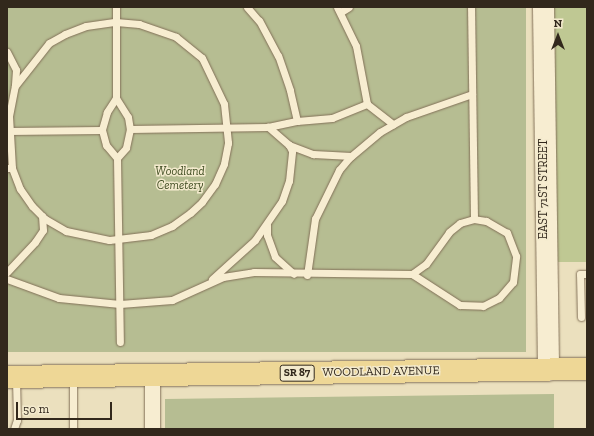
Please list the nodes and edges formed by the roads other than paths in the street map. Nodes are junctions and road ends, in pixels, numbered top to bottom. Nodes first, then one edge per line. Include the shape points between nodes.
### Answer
1 (116, 7) edge
2 (246, 7) edge
3 (349, 7) edge
4 (471, 7) edge
5 (543, 7) edge
6 (339, 9) edge
7 (116, 22) junction
8 (7, 52) edge
9 (15, 86) junction
10 (472, 94) junction
11 (7, 98) edge
12 (116, 98) junction
13 (367, 104) junction
14 (297, 121) junction
15 (393, 124) junction
16 (228, 127) junction
17 (268, 127) junction
18 (130, 129) junction
19 (8, 130) edge
20 (102, 130) junction
21 (289, 145) junction
22 (351, 156) junction
23 (117, 158) junction
24 (9, 168) edge
25 (42, 216) junction
26 (474, 219) junction
27 (267, 225) junction
28 (57, 226) junction
29 (43, 230) junction
30 (119, 240) junction
31 (7, 272) edge
32 (294, 274) junction
33 (412, 274) junction
34 (587, 274) edge
35 (307, 275) junction
36 (7, 279) edge
37 (206, 284) junction
38 (120, 304) junction
39 (581, 318) dead end
40 (120, 342) dead end
41 (587, 369) edge
42 (548, 370) junction
43 (152, 375) junction
44 (73, 376) junction
45 (12, 377) edge
46 (14, 429) edge
47 (73, 429) edge
48 (152, 429) edge

1 - 7 lane
2 - 14 lane via 259,21 280,62
3 - 6 lane
4 - 10 lane
5 - 42 street, EAST 71ST STREET
6 - 13 lane via 356,46
7 - 9 lane via 86,26 57,38 41,51
7 - 12 lane
7 - 16 lane via 160,29 196,51 218,87
8 - 9 lane via 16,70
9 - 11 lane
9 - 19 lane
10 - 15 lane via 426,109
10 - 26 lane
12 - 18 lane via 128,117
12 - 20 lane via 107,112
13 - 14 lane via 332,118
13 - 15 lane
14 - 17 lane
15 - 22 lane
16 - 17 lane
16 - 18 lane
16 - 30 lane via 224,164 215,184 202,202 181,220 158,233
17 - 21 lane
18 - 23 lane via 126,148
19 - 20 lane
19 - 24 lane
20 - 23 lane via 106,146
21 - 22 lane via 313,154
21 - 27 lane via 293,158 289,181 282,201
22 - 35 lane via 339,170 315,219
23 - 30 lane
24 - 25 lane via 20,189
25 - 28 lane
25 - 29 lane
26 - 33 lane via 460,223 449,232 426,264
26 - 33 lane via 498,226 507,233 513,244 516,270 513,282 499,298 483,306 460,304
27 - 32 lane via 268,240 275,257
27 - 37 lane via 255,240
28 - 29 lane via 49,226
28 - 30 lane via 86,237
29 - 31 lane via 24,257
30 - 38 lane
32 - 35 lane
32 - 37 lane via 233,274
33 - 35 lane
34 - 39 lane via 580,274
36 - 38 lane via 60,298
37 - 38 lane via 172,300
38 - 40 lane
41 - 42 main road, WOODLAND AVENUE / SR 87
42 - 43 main road, WOODLAND AVENUE / SR 87
43 - 44 main road, WOODLAND AVENUE / SR 87
43 - 48 street
44 - 45 main road, WOODLAND AVENUE / SR 87
44 - 47 lane
45 - 46 lane via 17,420

